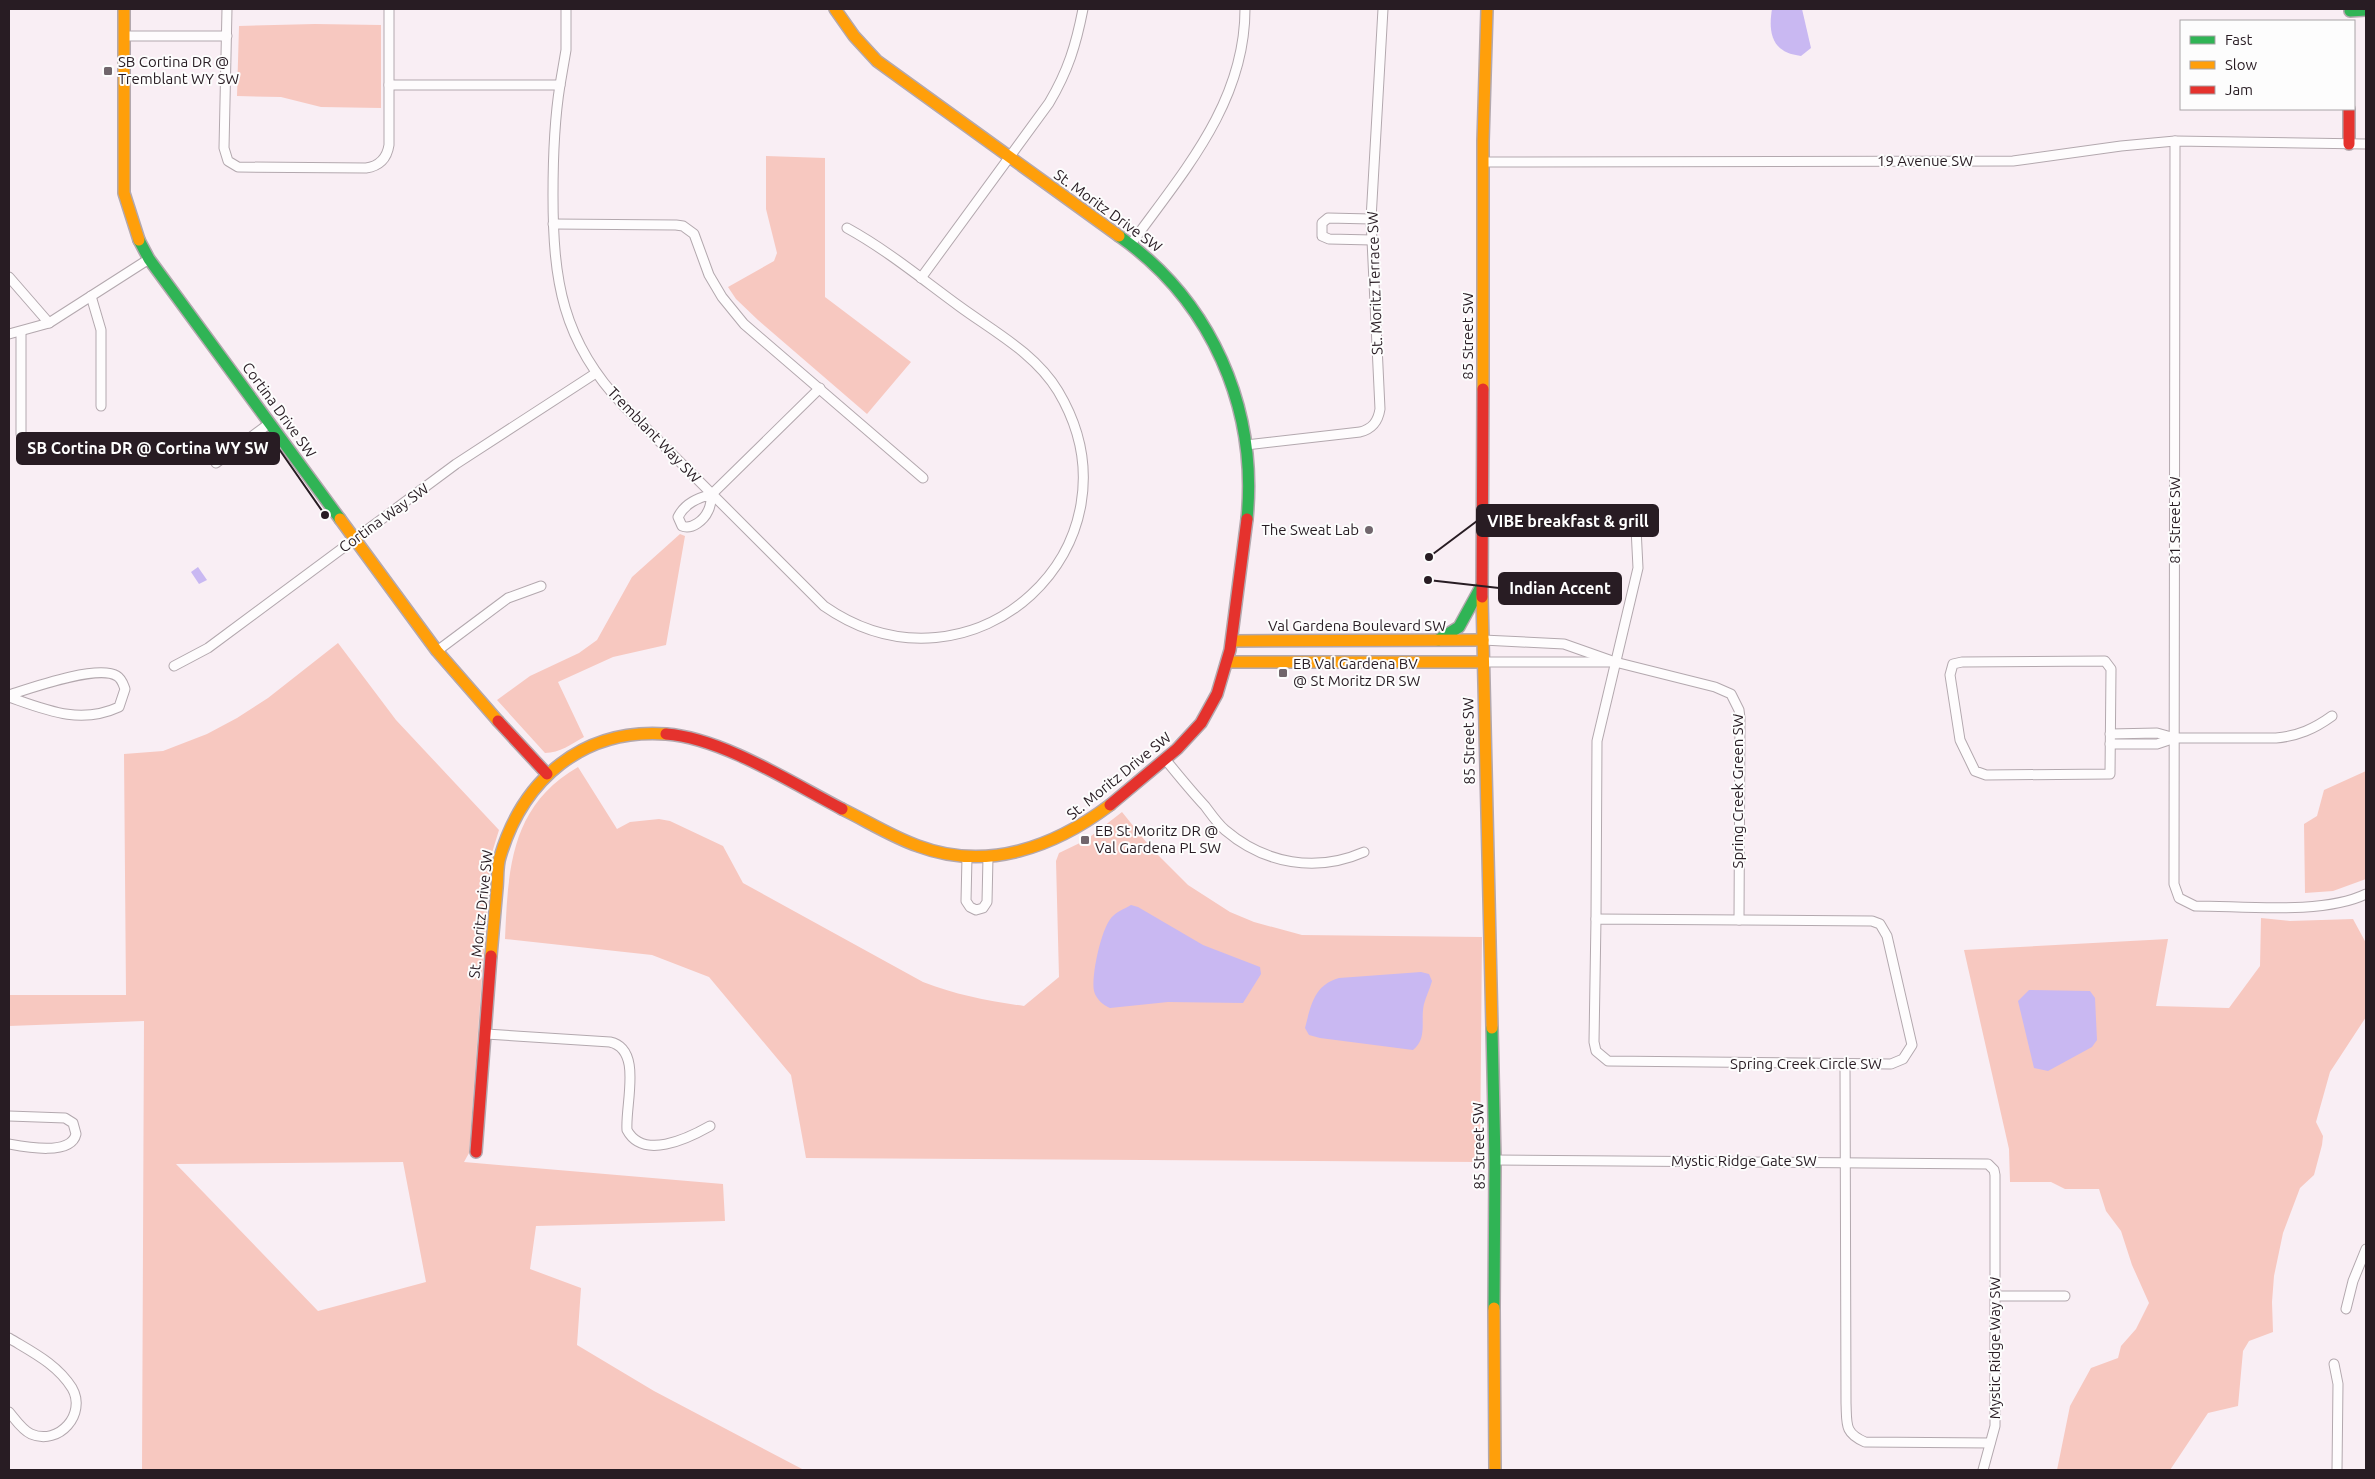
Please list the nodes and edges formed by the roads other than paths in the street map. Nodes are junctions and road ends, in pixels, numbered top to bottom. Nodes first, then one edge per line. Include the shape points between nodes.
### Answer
1 (124, 9) edge
2 (227, 9) edge
3 (389, 9) edge
4 (566, 9) edge
5 (835, 9) edge
6 (1083, 9) edge
7 (1245, 9) edge
8 (1383, 9) edge
9 (1488, 10) edge
10 (2366, 10) edge
11 (2349, 14) edge
12 (124, 36) junction
13 (227, 36) junction
14 (389, 85) junction
15 (560, 85) junction
16 (2349, 110) edge
17 (2175, 141) junction
18 (2349, 144) junction
19 (2366, 144) edge
20 (1010, 158) junction
21 (1483, 162) junction
22 (1371, 219) junction
23 (553, 224) junction
24 (847, 228) dead end
25 (1372, 240) junction
26 (1130, 244) junction
27 (149, 259) junction
28 (9, 277) edge
29 (921, 278) junction
30 (91, 296) junction
31 (49, 323) junction
32 (21, 332) junction
33 (9, 334) edge
34 (596, 373) junction
35 (820, 388) junction
36 (101, 406) dead end
37 (270, 423) junction
38 (21, 434) dead end
39 (1246, 445) junction
40 (216, 463) dead end
41 (922, 478) dead end
42 (712, 494) junction
43 (1632, 510) dead end
44 (355, 539) junction
45 (1483, 583) junction
46 (541, 586) dead end
47 (1232, 640) junction
48 (1483, 640) junction
49 (1436, 641) junction
50 (437, 651) junction
51 (1229, 662) junction
52 (1482, 662) junction
53 (1615, 662) junction
54 (174, 666) dead end
55 (9, 696) edge
56 (2332, 716) dead end
57 (2110, 734) junction
58 (2175, 738) junction
59 (2110, 744) junction
60 (1165, 760) junction
61 (547, 774) junction
62 (1364, 852) dead end
63 (967, 857) junction
64 (988, 857) junction
65 (2366, 894) edge
66 (1596, 919) junction
67 (1739, 920) junction
68 (486, 1034) junction
69 (1845, 1064) junction
70 (9, 1116) edge
71 (710, 1126) dead end
72 (9, 1144) edge
73 (476, 1152) dead end
74 (1495, 1160) junction
75 (1846, 1161) junction
76 (1992, 1167) joint
77 (2366, 1249) edge
78 (1996, 1296) junction
79 (2065, 1296) dead end
80 (2346, 1309) dead end
81 (9, 1338) edge
82 (2334, 1364) dead end
83 (9, 1412) edge
84 (1990, 1443) junction
85 (1495, 1470) edge
86 (1983, 1470) edge
87 (2338, 1470) edge

1 - 12 street, Cortina Drive SW
2 - 13 street
3 - 14 street
4 - 15 street, Tremblant Way SW via 566,50
5 - 20 street, St. Moritz Drive SW via 861,47 876,61
6 - 20 street via 1065,77
7 - 26 street via 1236,69 1211,132
8 - 22 street, St. Moritz Terrace SW
9 - 21 street, 85 Street SW
10 - 11 street
12 - 13 street
12 - 27 street, Cortina Drive SW via 124,193 135,234
13 - 14 street via 224,154 234,166 373,167 385,158 390,144
14 - 15 street
15 - 23 street, Tremblant Way SW via 553,153
16 - 18 street
17 - 18 street, 19 Avenue SW
17 - 21 street, 19 Avenue SW via 2013,161
17 - 58 street, 81 Street SW
18 - 19 street, 19 Avenue SW
20 - 26 street, St. Moritz Drive SW
20 - 29 street
21 - 45 street, 85 Street SW
22 - 25 street, St. Moritz Terrace SW
22 - 25 street via 1328,218 1322,223 1322,236
23 - 34 street, Tremblant Way SW via 561,296 582,349
23 - 35 street via 676,225 690,230 697,238 709,275 733,312
24 - 29 street, Tremblant Way SW
25 - 39 street, St. Moritz Terrace SW via 1378,420 1360,432
26 - 39 street, St. Moritz Drive SW via 1159,267 1214,339 1231,380
27 - 30 street
27 - 37 street, Cortina Drive SW
28 - 31 street
29 - 42 street, Tremblant Way SW via 1039,367 1058,391 1076,429 1083,474 1077,518 1060,559 1033,594 987,625 964,633 922,639 879,633 857,625 824,606
30 - 31 street
30 - 36 street via 101,330
31 - 32 street
32 - 33 street
32 - 38 street
34 - 42 street, Tremblant Way SW via 613,395
34 - 44 street, Cortina Way SW via 456,464
35 - 41 street
35 - 42 street
37 - 40 street
37 - 44 street, Cortina Drive SW
39 - 47 street, St. Moritz Drive SW via 1249,479
43 - 53 street, Spring Creek Circle SW via 1638,568
44 - 50 street, Cortina Drive SW
44 - 54 street, Cortina Way SW via 208,648
45 - 48 street, 85 Street SW
45 - 49 street via 1459,627
46 - 50 street via 508,598
47 - 49 street, Val Gardena Boulevard SW
47 - 51 street, St. Moritz Drive SW
48 - 49 street, Val Gardena Boulevard SW
48 - 52 street, 85 Street SW
48 - 53 street, Spring Creek Green SW via 1564,644
50 - 61 street, Cortina Drive SW
51 - 52 street
51 - 60 street, St. Moritz Drive SW via 1220,692 1206,715 1186,742
52 - 53 street, Spring Creek Green SW
52 - 74 street, 85 Street SW
53 - 66 street, Spring Creek Circle SW via 1597,741
53 - 67 street, Spring Creek Green SW via 1722,689 1736,701 1740,718
55 - 55 street via 52,711 93,716 119,707 125,689 116,675 100,673 66,678
56 - 58 street via 2292,737
57 - 58 street via 2157,733
57 - 59 street
57 - 59 street via 2111,669 2104,661 1952,664 1950,670 1960,740 1975,771 1981,774 2110,774
58 - 59 street via 2157,744
58 - 65 street, 81 Street SW via 2174,884 2179,898 2195,906 2313,906 2339,903
60 - 62 street via 1224,829 1266,854 1315,865 1330,864
60 - 64 street, St. Moritz Drive SW via 1082,827 1021,853
61 - 63 street, St. Moritz Drive SW via 585,748 610,738 646,732 688,736 718,746 903,840 930,851
61 - 68 street, St. Moritz Drive SW via 516,812 499,859
63 - 64 street, St. Moritz Drive SW
63 - 64 street via 966,901 976,910 987,902
66 - 67 street, Spring Creek Circle SW
66 - 69 street, Spring Creek Circle SW via 1594,1042 1604,1059 1614,1062
67 - 69 street, Spring Creek Circle SW via 1866,920 1885,929 1912,1045 1897,1063
68 - 71 street via 610,1042 621,1046 630,1062 627,1130 638,1143 650,1146 675,1142
68 - 73 street, St. Moritz Drive SW
69 - 75 street
70 - 72 street via 65,1118 73,1123 76,1134 68,1145 51,1148
74 - 75 street, Mystic Ridge Gate SW
74 - 85 street, 85 Street SW
75 - 76 street, Mystic Ridge Gate SW via 1981,1162
75 - 84 street via 1848,1430 1853,1437 1865,1442
76 - 78 street, Mystic Ridge Way SW via 1995,1175
77 - 80 street
78 - 79 street
78 - 84 street, Mystic Ridge Way SW via 1995,1426
81 - 83 street via 52,1365 73,1390 76,1405 74,1418 68,1427 46,1436 30,1434
82 - 87 street via 2338,1384
84 - 86 street, Mystic Ridge Way SW

